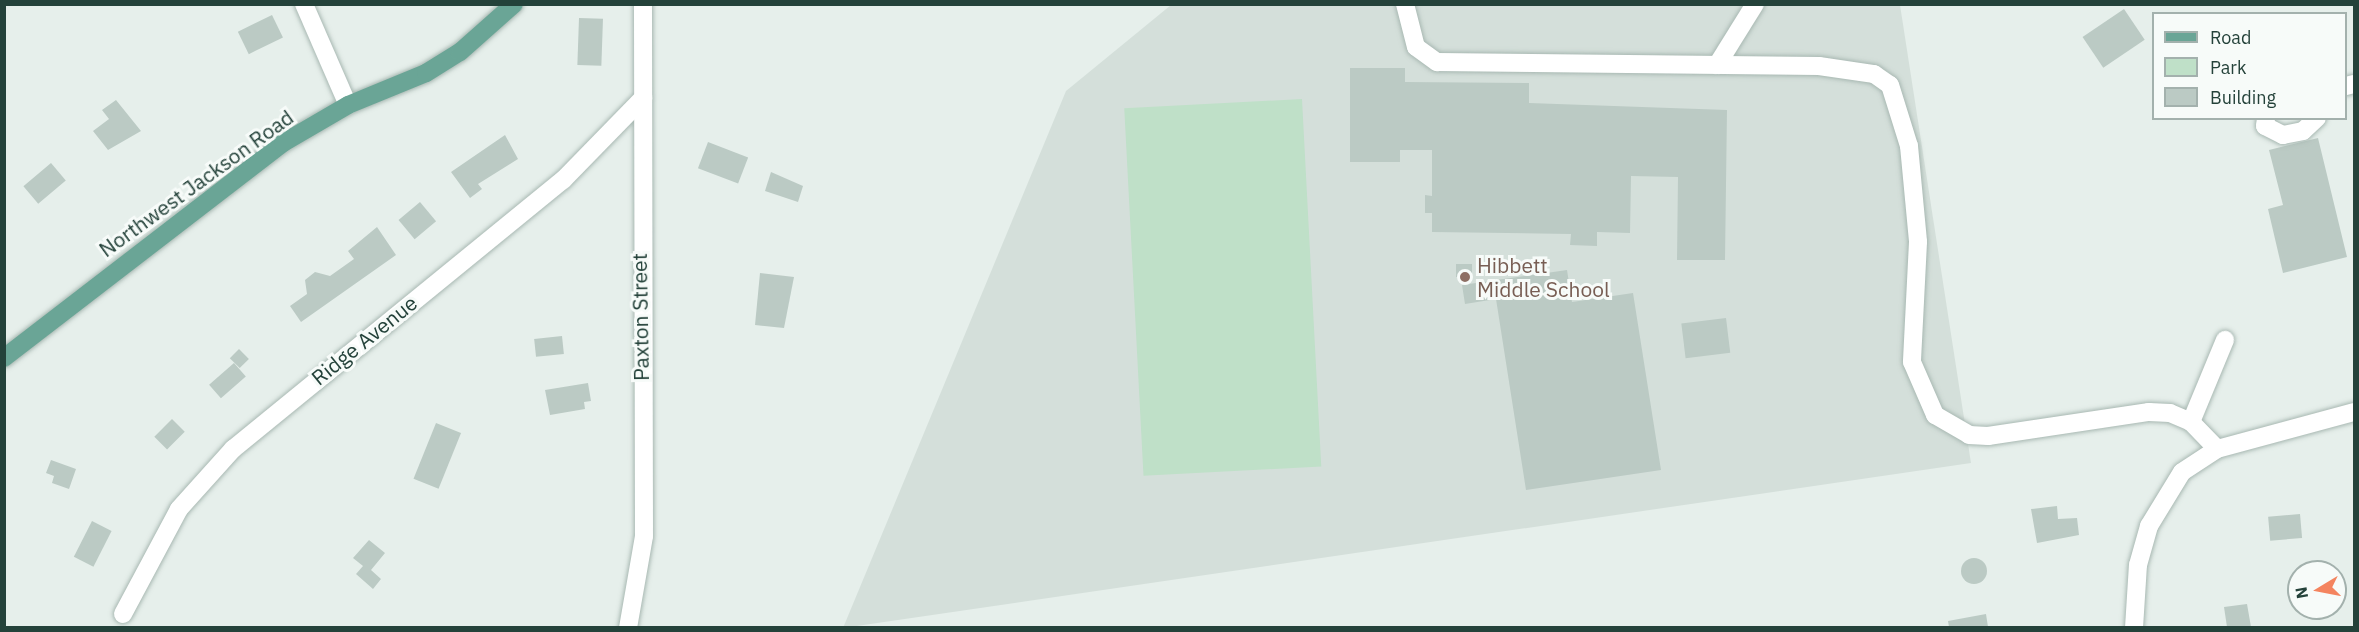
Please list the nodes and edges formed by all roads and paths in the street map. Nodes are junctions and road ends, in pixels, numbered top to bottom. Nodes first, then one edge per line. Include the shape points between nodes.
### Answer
1 (304, 4) edge
2 (514, 4) edge
3 (643, 4) edge
4 (1405, 4) edge
5 (1755, 4) edge
6 (1717, 66) junction
7 (643, 98) junction
8 (348, 105) junction
9 (2266, 120) edge
10 (2315, 120) edge
11 (2225, 340) dead end
12 (4, 358) edge
13 (2355, 412) edge
14 (2191, 422) junction
15 (2217, 449) junction
16 (123, 614) dead end
17 (628, 627) edge
18 (2134, 627) edge

1 - 8 street
2 - 8 main road, Northwest Jackson Road via 452,57
3 - 7 street, Paxton Street
4 - 6 street via 1416,47 1437,62
5 - 6 street
6 - 14 street via 1851,69 1874,74 1890,85 1901,108 1914,188 1918,242 1912,362 1935,415 1969,435 1988,436 2149,412
7 - 16 street, Ridge Avenue via 563,180 233,449 179,509
7 - 17 street, Paxton Street via 644,536
8 - 12 main road, Northwest Jackson Road via 249,167
9 - 10 street via 2265,126 2283,135 2303,131
11 - 14 street
13 - 15 street
14 - 15 street
15 - 18 street via 2182,472 2149,526 2138,565

